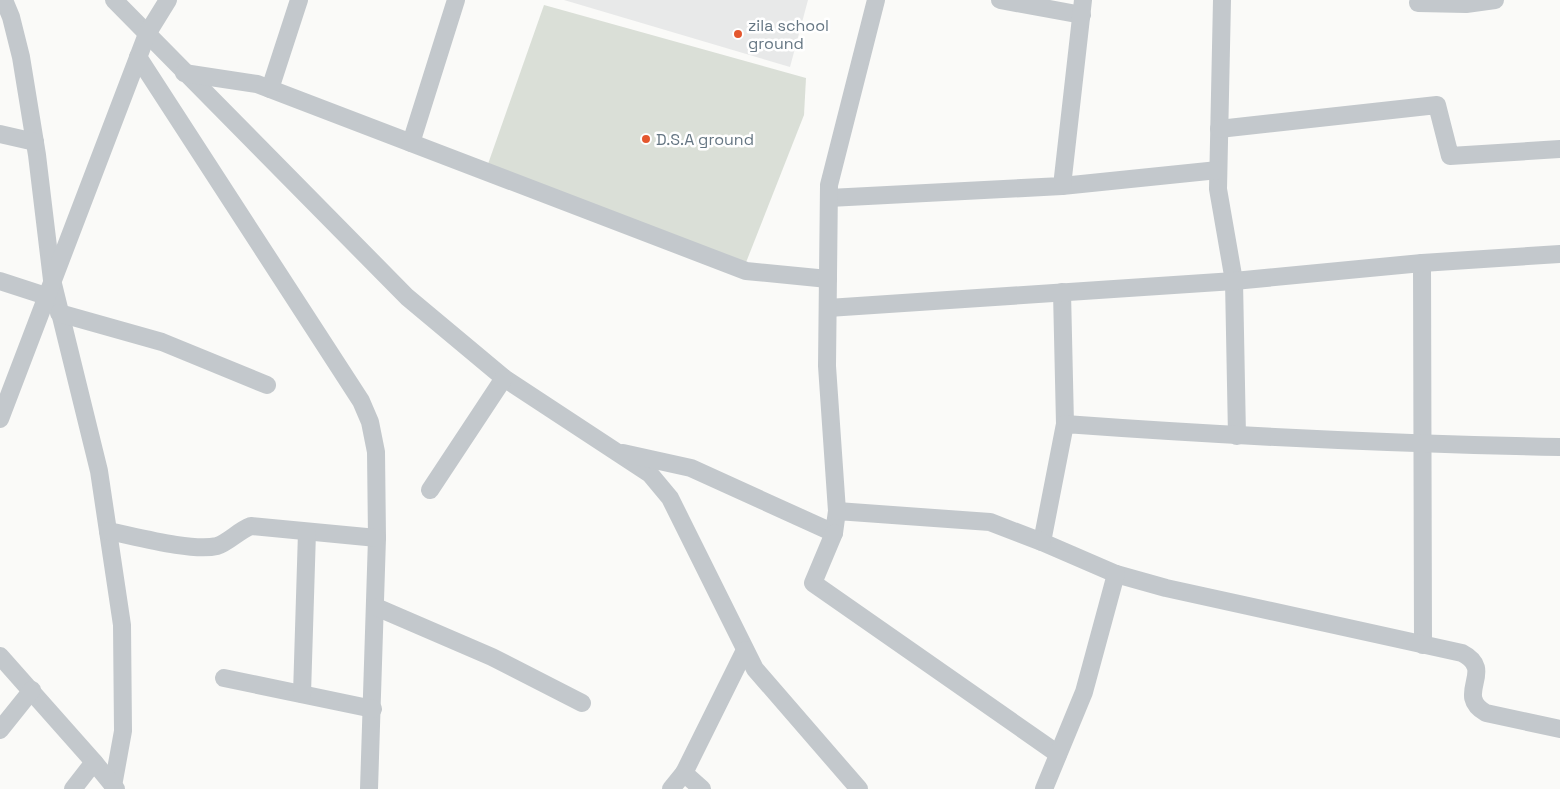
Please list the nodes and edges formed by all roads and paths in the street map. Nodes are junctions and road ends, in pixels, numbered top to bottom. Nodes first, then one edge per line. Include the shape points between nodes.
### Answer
1 (4, 0) edge
2 (114, 0) edge
3 (168, 0) edge
4 (299, 0) edge
5 (456, 0) edge
6 (876, 0) edge
7 (1000, 0) edge
8 (1222, 0) edge
9 (1495, 0) edge
10 (1418, 3) dead end
11 (1082, 8) edge
12 (147, 34) junction
13 (138, 57) junction
14 (184, 73) junction
15 (270, 89) junction
16 (1219, 129) junction
17 (0, 134) edge
18 (35, 142) junction
19 (411, 143) junction
20 (1560, 149) edge
21 (1218, 170) junction
22 (1062, 186) junction
23 (829, 198) junction
24 (1560, 254) edge
25 (1422, 263) junction
26 (828, 279) junction
27 (0, 281) edge
28 (1234, 281) junction
29 (49, 288) junction
30 (1062, 292) junction
31 (828, 308) junction
32 (59, 313) junction
33 (504, 378) junction
34 (267, 385) dead end
35 (0, 419) edge
36 (1065, 424) junction
37 (1237, 436) junction
38 (1424, 444) junction
39 (1560, 447) edge
40 (616, 452) junction
41 (430, 490) dead end
42 (837, 510) junction
43 (108, 531) junction
44 (307, 532) junction
45 (834, 532) junction
46 (377, 538) junction
47 (1042, 542) junction
48 (1116, 574) junction
49 (376, 607) junction
50 (1423, 645) junction
51 (745, 650) junction
52 (0, 656) edge
53 (224, 678) dead end
54 (32, 690) junction
55 (302, 694) junction
56 (582, 703) dead end
57 (373, 709) junction
58 (1560, 729) edge
59 (0, 730) edge
60 (1058, 754) junction
61 (94, 762) junction
62 (684, 773) junction
63 (115, 788) edge
64 (73, 789) edge
65 (369, 789) edge
66 (671, 789) edge
67 (702, 789) edge
68 (859, 789) edge
69 (1044, 789) edge

1 - 18 street via 12,17 22,58
2 - 12 street
3 - 12 street
4 - 15 street
5 - 19 street
6 - 23 street via 829,185
7 - 11 street
8 - 16 street
9 - 10 street via 1466,4
11 - 22 street
12 - 13 street
12 - 14 street
13 - 29 street
13 - 46 street via 361,401 370,422 376,452
14 - 15 street via 257,84
14 - 33 street via 407,297
15 - 19 street
16 - 20 street via 1437,105 1450,156
16 - 21 street
17 - 18 street
18 - 29 street
19 - 26 street via 746,271
21 - 22 street
21 - 28 street via 1218,189
22 - 23 street
23 - 26 street
24 - 25 street
25 - 28 street
25 - 38 street
26 - 31 street
27 - 29 street
28 - 30 street
28 - 37 street
29 - 32 street
29 - 35 street
30 - 31 street
30 - 36 street
31 - 42 street via 827,366
32 - 34 street via 162,342
32 - 43 street via 99,471
33 - 40 street
33 - 41 street
36 - 37 street
36 - 47 street
37 - 38 street
38 - 39 street
38 - 50 street
40 - 45 street via 690,468
40 - 51 street via 650,474 670,498
42 - 45 street
42 - 47 street via 990,522
43 - 44 street via 211,547 251,526
43 - 63 street via 122,625 122,731
44 - 46 street
44 - 55 street
45 - 60 street via 813,582
46 - 49 street
47 - 48 street
48 - 50 street
48 - 60 street via 1084,692
49 - 56 street via 492,657
49 - 57 street
50 - 58 street via 1473,658 1477,667 1473,697 1476,707 1486,713
51 - 62 street
51 - 68 street via 755,669
52 - 54 street
53 - 55 street
54 - 59 street
54 - 61 street
55 - 57 street
57 - 65 street
60 - 69 street
61 - 63 street
61 - 64 street
62 - 66 street
62 - 67 street

